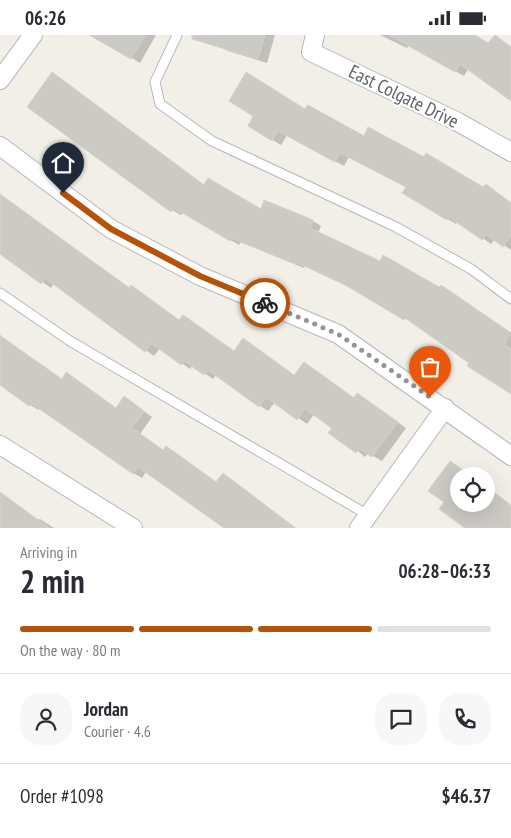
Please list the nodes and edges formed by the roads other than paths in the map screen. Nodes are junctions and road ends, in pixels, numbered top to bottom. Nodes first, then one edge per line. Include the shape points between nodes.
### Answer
1 (33, 35) edge
2 (177, 35) edge
3 (315, 35) edge
4 (0, 80) edge
5 (0, 146) edge
6 (511, 152) edge
7 (0, 293) edge
8 (511, 299) edge
9 (445, 408) junction
10 (0, 445) edge
11 (511, 456) edge
12 (364, 521) edge
13 (132, 528) edge

1 - 4 street
2 - 8 lane via 155,83 160,104 212,141 396,227 471,269
3 - 6 street, East Colgate Drive via 311,52 458,121
5 - 9 street via 111,229 200,276 338,334
7 - 12 lane via 70,341
9 - 11 street
9 - 12 street
10 - 13 street

